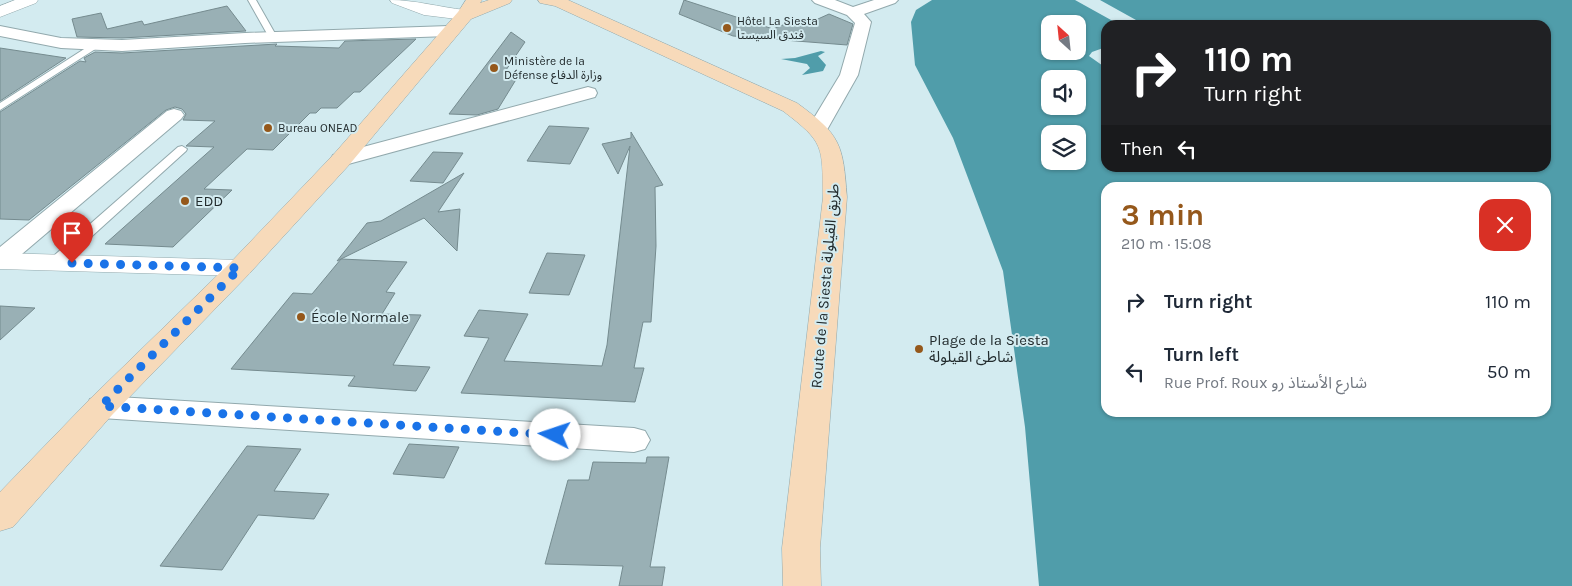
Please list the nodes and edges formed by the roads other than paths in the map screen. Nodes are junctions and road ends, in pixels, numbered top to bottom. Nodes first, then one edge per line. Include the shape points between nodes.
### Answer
1 (10, 0) edge
2 (30, 0) edge
3 (252, 0) edge
4 (398, 0) edge
5 (504, 0) edge
6 (820, 0) edge
7 (890, 0) edge
8 (554, 1) edge
9 (0, 4) edge
10 (0, 12) edge
11 (853, 12) junction
12 (463, 15) edge
13 (0, 31) edge
14 (274, 37) junction
15 (95, 46) junction
16 (588, 93) dead end
17 (0, 107) edge
18 (174, 115) dead end
19 (818, 128) junction
20 (182, 149) dead end
21 (341, 160) junction
22 (0, 260) edge
23 (54, 263) junction
24 (240, 268) junction
25 (101, 406) junction
26 (634, 440) dead end
27 (0, 516) edge
28 (802, 586) edge

1 - 9 street
2 - 10 street
3 - 14 lane
4 - 12 street via 424,10
5 - 12 main road
6 - 11 street
7 - 11 street
8 - 19 main road, Route de la Siesta طريق القيلولة via 790,107
11 - 19 street via 863,22 849,75
12 - 14 street
12 - 21 main road
13 - 15 street via 57,44
14 - 15 street
15 - 17 lane
16 - 21 street
18 - 22 street
19 - 28 main road, Route de la Siesta طريق القيلولة via 833,148 835,197 801,548
20 - 23 lane
21 - 24 main road
22 - 23 street
23 - 24 street
24 - 25 main road
25 - 26 street
25 - 27 main road

